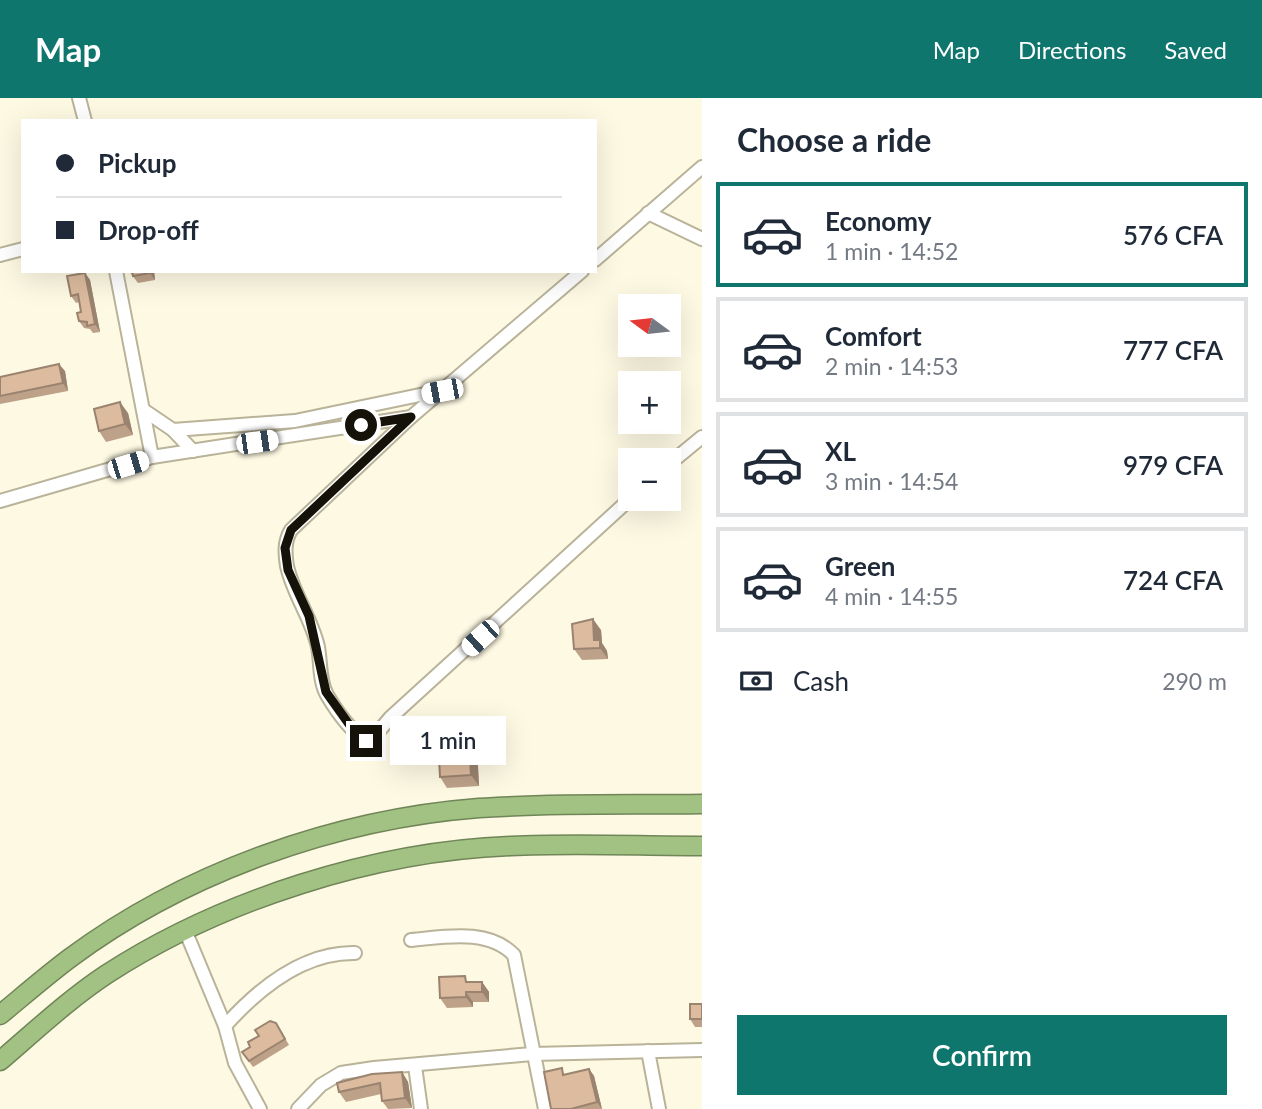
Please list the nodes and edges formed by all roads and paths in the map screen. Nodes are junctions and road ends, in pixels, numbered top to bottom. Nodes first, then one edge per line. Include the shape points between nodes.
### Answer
1 (79, 98) edge
2 (84, 119) edge
3 (702, 167) edge
4 (648, 213) junction
5 (702, 239) edge
6 (21, 250) edge
7 (0, 255) edge
8 (597, 258) edge
9 (117, 273) edge
10 (580, 273) edge
11 (442, 391) junction
12 (145, 411) junction
13 (411, 417) junction
14 (316, 418) junction
15 (173, 430) junction
16 (312, 433) junction
17 (702, 437) edge
18 (193, 451) junction
19 (681, 455) edge
20 (152, 457) junction
21 (0, 501) edge
22 (618, 510) edge
23 (702, 804) edge
24 (702, 846) edge
25 (185, 930) junction
26 (411, 940) dead end
27 (355, 953) dead end
28 (0, 1015) edge
29 (225, 1026) junction
30 (702, 1050) edge
31 (648, 1051) junction
32 (532, 1054) junction
33 (0, 1061) edge
34 (415, 1066) junction
35 (260, 1109) edge
36 (298, 1109) edge
37 (421, 1109) edge
38 (545, 1109) edge
39 (659, 1109) edge

1 - 2 street
3 - 4 street
4 - 5 street
4 - 8 street
6 - 7 street
9 - 12 street
10 - 11 street
11 - 13 street
11 - 14 street
12 - 15 street
12 - 20 street
13 - 16 street
13 - 22 street via 285,539 288,570 309,616 326,692 366,741
14 - 15 street
14 - 16 street
15 - 18 street
16 - 18 street
17 - 19 street
18 - 20 street
20 - 21 street
23 - 28 highway via 479,808 324,837 251,859 131,918 71,957
24 - 25 highway via 510,846 439,853 293,887
25 - 29 street
25 - 33 highway via 106,975
26 - 32 street via 484,937 504,945 517,963
27 - 29 street via 318,956 268,986
29 - 35 street via 235,1063
30 - 31 street
31 - 32 street
31 - 39 street
32 - 34 street
32 - 38 street
34 - 36 street via 341,1073 321,1085
34 - 37 street

